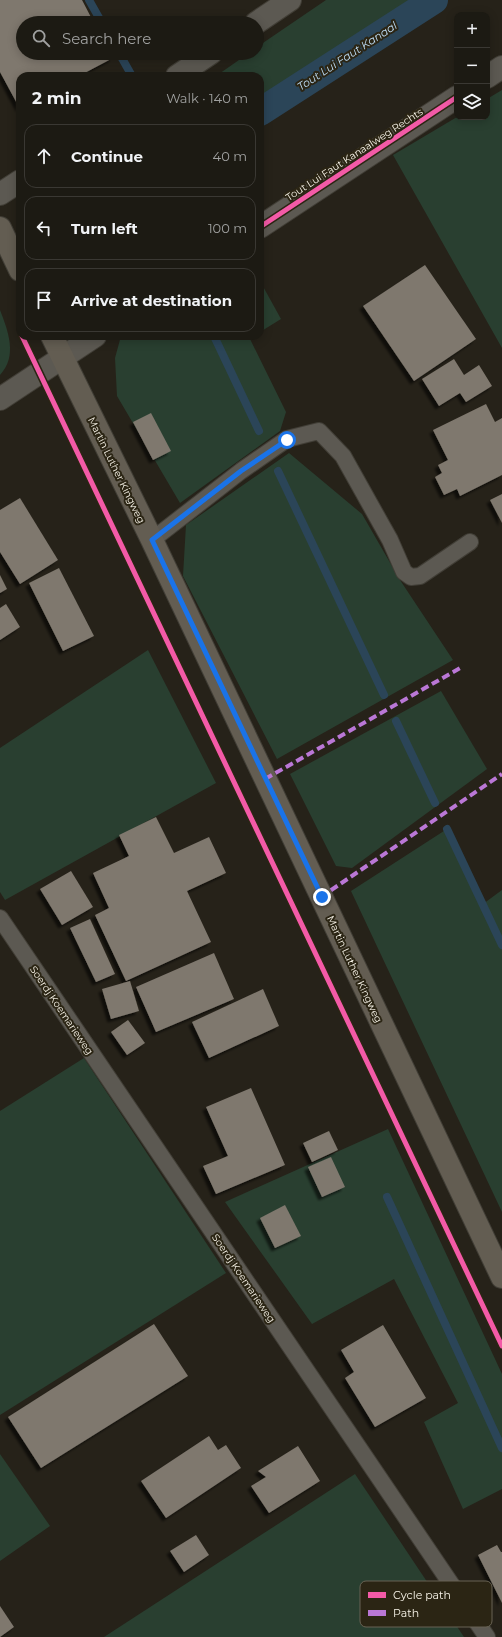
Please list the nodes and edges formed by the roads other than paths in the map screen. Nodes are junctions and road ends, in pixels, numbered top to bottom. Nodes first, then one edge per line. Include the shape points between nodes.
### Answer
1 (290, 0) edge
2 (264, 18) edge
3 (201, 60) edge
4 (502, 67) edge
5 (183, 72) edge
6 (490, 75) edge
7 (454, 99) edge
8 (16, 184) edge
9 (0, 194) edge
10 (264, 224) edge
11 (0, 228) edge
12 (16, 262) edge
13 (54, 340) edge
14 (90, 340) edge
15 (62, 358) junction
16 (0, 399) edge
17 (152, 540) junction
18 (470, 542) dead end
19 (0, 918) edge
20 (502, 1277) edge
21 (449, 1581) edge
22 (480, 1627) edge
23 (487, 1637) edge

1 - 2 street
3 - 5 street
4 - 6 street
7 - 10 street, Tout Lui Faut Kanaalweg Rechts
8 - 9 street
11 - 12 main road
13 - 15 main road, Martin Luther Kingweg
14 - 15 street
15 - 16 street
15 - 17 main road, Martin Luther Kingweg
17 - 18 lane via 241,471 287,440 319,431 344,456 390,540 404,572 411,577 420,576
17 - 20 main road, Martin Luther Kingweg
19 - 21 lane, Soerdj Koemarieweg
22 - 23 lane, Soerdj Koemarieweg

